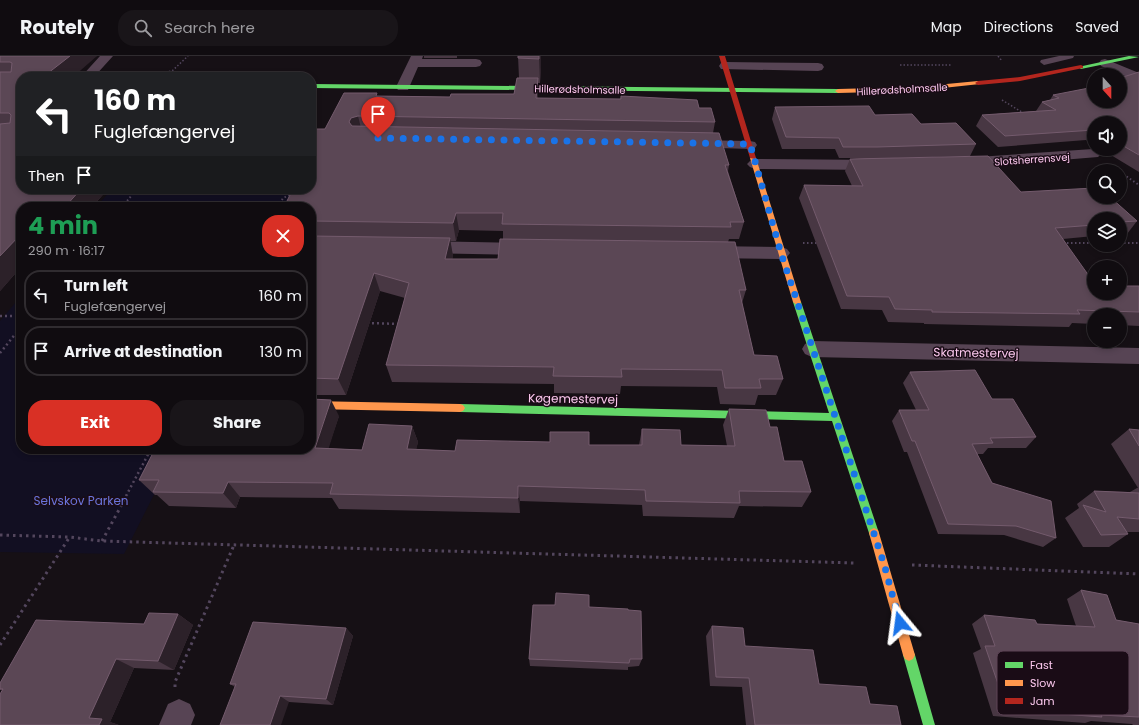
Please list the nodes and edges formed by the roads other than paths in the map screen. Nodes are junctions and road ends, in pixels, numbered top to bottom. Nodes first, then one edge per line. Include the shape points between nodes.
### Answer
1 (107, 56) edge
2 (1070, 56) edge
3 (1138, 56) edge
4 (415, 59) edge
5 (1041, 59) edge
6 (724, 61) edge
7 (1105, 63) junction
8 (476, 64) dead end
9 (818, 67) dead end
10 (92, 72) edge
11 (1056, 73) junction
12 (1139, 78) edge
13 (316, 86) edge
14 (403, 87) junction
15 (733, 91) junction
16 (679, 143) edge
17 (750, 144) junction
18 (1087, 154) edge
19 (948, 163) edge
20 (755, 164) junction
21 (895, 165) edge
22 (407, 247) edge
23 (780, 248) junction
24 (550, 249) edge
25 (686, 251) edge
26 (812, 350) junction
27 (1139, 356) edge
28 (316, 406) edge
29 (834, 417) junction
30 (929, 725) edge

1 - 10 street
2 - 5 lane
3 - 7 street, Hillerødsholmsalle
4 - 8 street
4 - 14 street
5 - 11 lane
6 - 9 street
6 - 15 street
7 - 11 street, Hillerødsholmsalle
7 - 12 street
11 - 15 street, Hillerødsholmsalle via 915,90
13 - 14 street, Hillerødsholmsalle
14 - 15 street, Hillerødsholmsalle
15 - 17 street
16 - 17 street
17 - 20 street
18 - 19 street, Slotsherrensvej
20 - 21 street
20 - 23 street
22 - 24 street
23 - 25 street
23 - 26 street
26 - 27 street, Skatmestervej
26 - 29 street
28 - 29 street, Køgemestervej
29 - 30 street via 884,564

